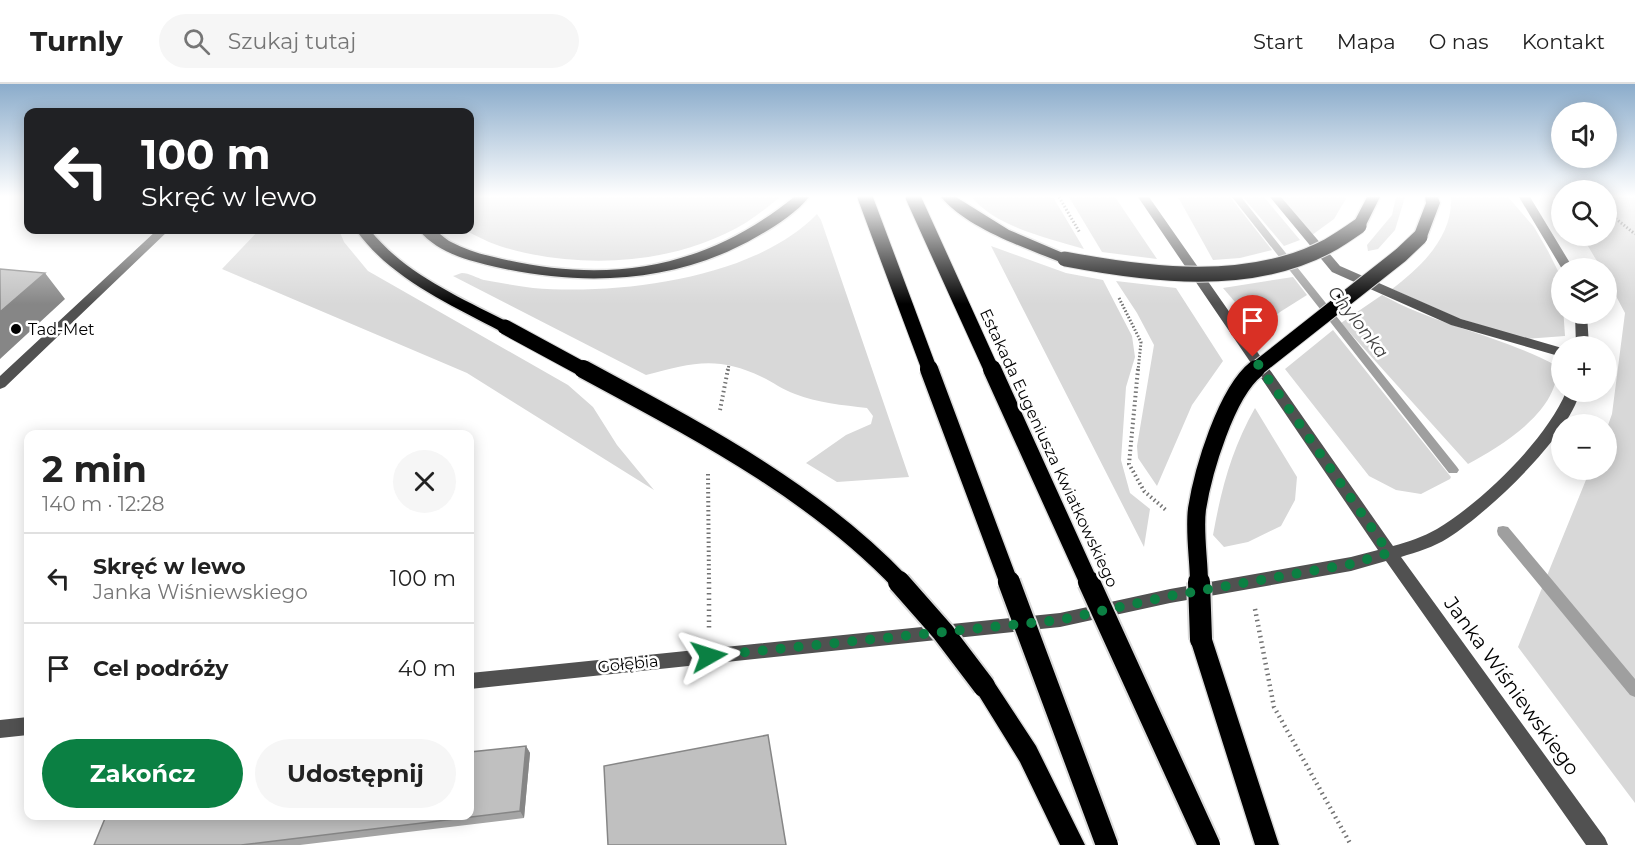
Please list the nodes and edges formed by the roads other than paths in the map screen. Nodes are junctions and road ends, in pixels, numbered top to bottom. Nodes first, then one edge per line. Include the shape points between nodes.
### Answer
1 (757, 233) edge
2 (878, 233) edge
3 (929, 233) edge
4 (1003, 233) edge
5 (1168, 233) edge
6 (1305, 233) edge
7 (1349, 233) edge
8 (1422, 233) edge
9 (1546, 233) edge
10 (159, 234) edge
11 (366, 234) edge
12 (430, 234) edge
13 (1561, 258) edge
14 (1551, 350) edge
15 (0, 384) edge
16 (1569, 402) edge
17 (1389, 553) junction
18 (474, 681) edge
19 (24, 726) edge
20 (0, 729) edge
21 (1072, 845) edge
22 (1107, 845) edge
23 (1209, 845) edge
24 (1267, 845) edge
25 (1598, 845) edge

1 - 12 highway via 734,246 685,262 622,274 574,277 523,270 466,254
2 - 22 highway, bridge
3 - 23 highway, Estakada Eugeniusza Kwiatkowskiego, bridge
4 - 7 highway, bridge via 1065,259 1164,275 1247,270 1299,259
5 - 17 street, Janka Wiśniewskiego
6 - 14 street via 1336,269 1456,322
8 - 24 highway, bridge via 1401,255 1248,376 1220,423 1197,510 1201,639
9 - 13 street
10 - 15 street
11 - 21 highway, bridge via 399,265 433,288 727,449 798,496 865,549 926,611 984,686 1028,754
16 - 17 street via 1524,465 1473,511 1442,534
17 - 18 street, Gołębia via 1351,564 1060,620
17 - 25 street, Janka Wiśniewskiego
19 - 20 street

